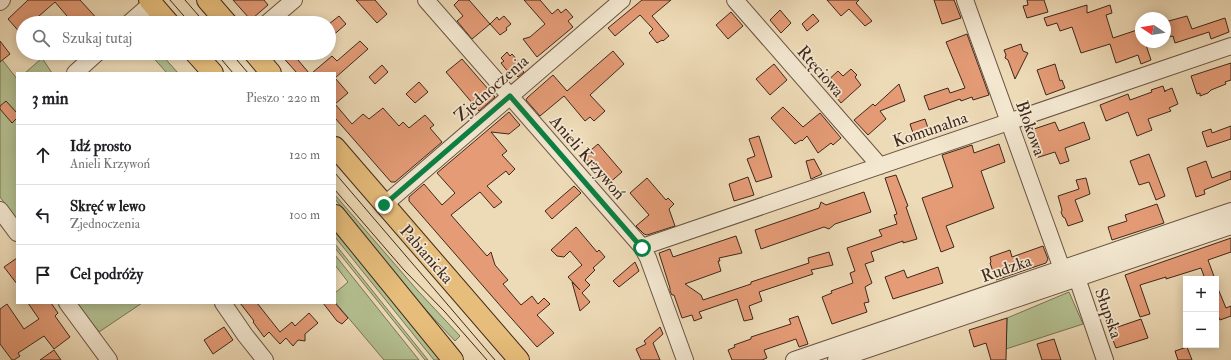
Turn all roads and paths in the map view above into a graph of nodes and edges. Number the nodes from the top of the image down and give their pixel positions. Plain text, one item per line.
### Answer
1 (2, 0) edge
2 (207, 0) edge
3 (294, 0) edge
4 (426, 0) edge
5 (622, 0) edge
6 (735, 0) edge
7 (964, 0) edge
8 (150, 1) edge
9 (0, 2) edge
10 (136, 16) edge
11 (163, 16) edge
12 (222, 16) edge
13 (275, 16) edge
14 (1231, 46) edge
15 (89, 60) edge
16 (201, 60) edge
17 (260, 60) edge
18 (76, 72) edge
19 (212, 72) edge
20 (270, 72) edge
21 (510, 96) junction
22 (1009, 122) junction
23 (336, 148) edge
24 (880, 166) junction
25 (384, 205) junction
26 (0, 210) edge
27 (1231, 211) edge
28 (336, 216) edge
29 (1231, 226) edge
30 (16, 232) edge
31 (642, 248) junction
32 (1062, 269) junction
33 (1077, 278) junction
34 (68, 304) edge
35 (224, 304) edge
36 (109, 360) edge
37 (265, 360) edge
38 (453, 360) edge
39 (519, 360) edge
40 (685, 360) edge
41 (794, 360) edge
42 (836, 360) edge
43 (1105, 360) edge

1 - 9 street
2 - 12 main road
3 - 13 street
4 - 21 street, Anieli Krzywoń
5 - 21 street, Zjednoczenia
6 - 24 street, Rtęciowa
7 - 22 street, Blokowa
8 - 10 street
8 - 11 main road
14 - 22 street, Komunalna
15 - 18 street
16 - 19 main road
17 - 20 main road
21 - 25 street, Zjednoczenia
21 - 31 street, Anieli Krzywoń
22 - 24 street, Komunalna
22 - 32 street, Blokowa
23 - 25 main road, Pabianicka
24 - 31 street, Komunalna
25 - 39 main road, Pabianicka
26 - 30 street
27 - 32 street, Rudzka
28 - 38 main road
29 - 33 street, Rudzka
31 - 40 street, Anieli Krzywoń
32 - 33 street
32 - 41 street, Rudzka
33 - 42 street, Rudzka
33 - 43 street, Słupska
34 - 36 street
35 - 37 street

